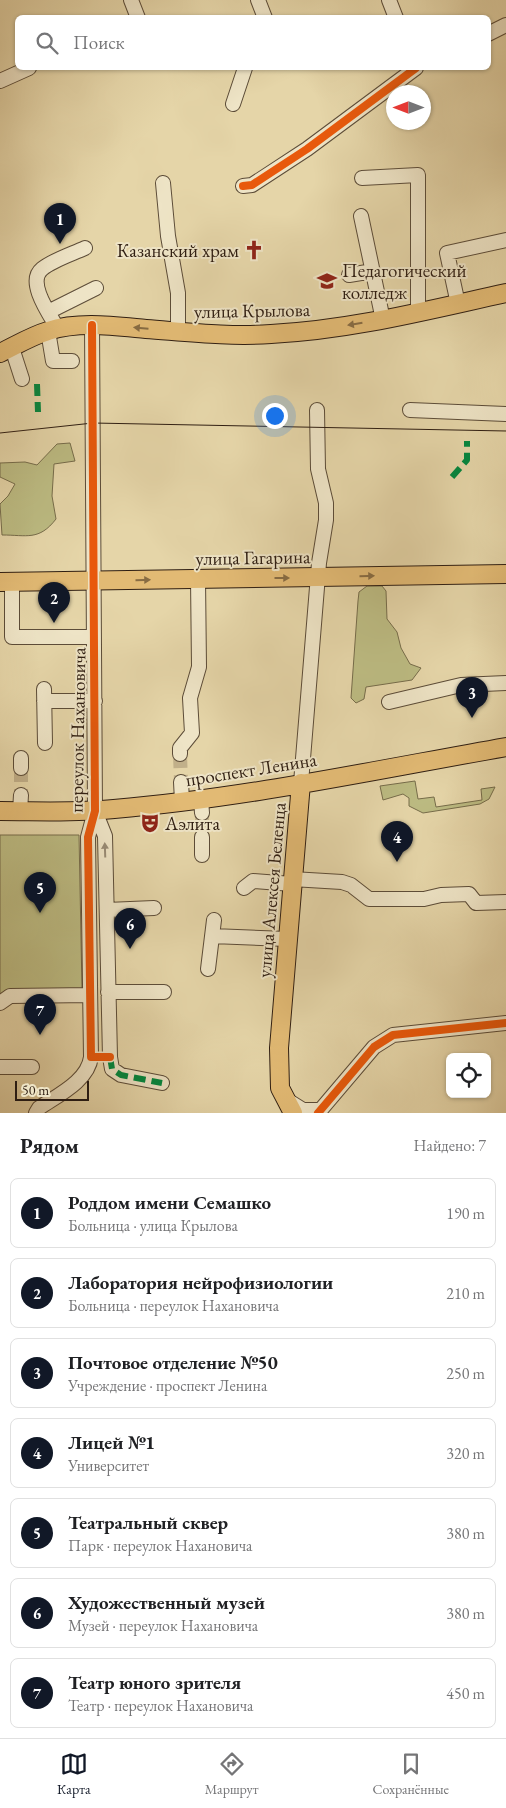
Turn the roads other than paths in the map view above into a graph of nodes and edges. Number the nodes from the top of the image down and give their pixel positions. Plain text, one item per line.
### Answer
1 (131, 0) edge
2 (258, 0) edge
3 (389, 0) edge
4 (137, 15) edge
5 (264, 15) edge
6 (395, 15) edge
7 (506, 26) edge
8 (491, 33) edge
9 (25, 70) edge
10 (243, 70) edge
11 (413, 70) edge
12 (0, 81) edge
13 (232, 104) dead end
14 (362, 178) dead end
15 (163, 183) dead end
16 (243, 186) dead end
17 (361, 216) dead end
18 (506, 240) edge
19 (85, 248) dead end
20 (373, 271) junction
21 (349, 276) dead end
22 (96, 288) dead end
23 (506, 293) edge
24 (458, 304) junction
25 (48, 312) junction
26 (418, 312) junction
27 (383, 320) junction
28 (92, 325) junction
29 (53, 330) junction
30 (178, 332) junction
31 (6, 350) edge
32 (72, 361) dead end
33 (22, 379) dead end
34 (317, 410) dead end
35 (410, 410) dead end
36 (506, 414) edge
37 (506, 574) edge
38 (318, 578) junction
39 (198, 579) junction
40 (94, 581) junction
41 (6, 582) edge
42 (94, 637) junction
43 (506, 683) edge
44 (95, 701) junction
45 (390, 702) dead end
46 (45, 743) dead end
47 (506, 747) edge
48 (180, 754) tunnel mouth
49 (182, 782) tunnel mouth
50 (301, 783) junction
51 (182, 801) junction
52 (0, 811) edge
53 (95, 811) junction
54 (202, 837) tunnel mouth
55 (202, 855) dead end
56 (88, 880) junction
57 (106, 880) junction
58 (292, 882) junction
59 (244, 888) dead end
60 (506, 902) edge
61 (154, 908) dead end
62 (107, 910) junction
63 (214, 920) dead end
64 (212, 936) junction
65 (288, 939) junction
66 (90, 950) junction
67 (108, 950) junction
68 (208, 969) dead end
69 (108, 992) junction
70 (164, 992) dead end
71 (90, 995) junction
72 (0, 1003) edge
73 (506, 1024) edge
74 (91, 1057) junction
75 (110, 1057) junction
76 (0, 1067) edge
77 (32, 1067) dead end
78 (162, 1083) dead end
79 (289, 1106) edge
80 (47, 1108) edge
81 (319, 1111) edge
82 (36, 1113) edge

1 - 4 street
2 - 5 street
3 - 6 street
7 - 8 street
9 - 12 street
10 - 13 street
11 - 16 street
14 - 26 street
15 - 30 street
17 - 20 street
18 - 24 street
19 - 25 street
20 - 21 street
20 - 27 street
22 - 25 street
23 - 24 main road, улица Крылова
24 - 26 main road, улица Крылова
25 - 29 street
26 - 27 main road, улица Крылова
27 -> 30 main road, улица Крылова
28 - 29 main road, улица Крылова
30 -> 28 main road, улица Крылова
28 - 40 street, переулок Нахановича
29 - 31 main road, улица Крылова
29 - 32 street
31 - 33 street
34 - 38 street, улица Алексея Беленца
35 - 36 street
38 -> 37 main road, улица Гагарина
39 -> 38 main road, улица Гагарина
38 - 50 street, улица Алексея Беленца
40 -> 39 main road, улица Гагарина
39 - 48 street
40 - 41 main road, улица Гагарина
40 - 42 street, переулок Нахановича
41 - 42 street
42 - 44 street, переулок Нахановича
43 - 45 street
44 - 46 street
44 - 53 street, переулок Нахановича
47 - 50 main road, проспект Ленина
49 - 51 street
50 - 51 main road, проспект Ленина
50 - 58 main road, улица Алексея Беленца
51 - 53 main road, проспект Ленина
52 - 53 main road, проспект Ленина
53 - 56 street, переулок Нахановича
57 -> 53 street, переулок Нахановича
54 - 55 street
56 - 57 street
56 - 66 street, переулок Нахановича
57 - 62 street, переулок Нахановича
58 - 59 street
58 - 60 street
58 - 65 main road, улица Алексея Беленца
61 - 62 street
62 - 67 street, переулок Нахановича
63 - 64 street
64 - 65 street
64 - 68 street
65 - 79 main road, улица Алексея Беленца
66 - 67 street
66 - 71 street, переулок Нахановича
67 - 69 street, переулок Нахановича
69 - 70 street
69 - 75 street, переулок Нахановича
71 - 72 street
71 - 74 street, переулок Нахановича
73 - 81 street
74 - 75 street
74 - 80 street
75 - 78 street
76 - 77 street
79 - 81 street
80 - 82 street

